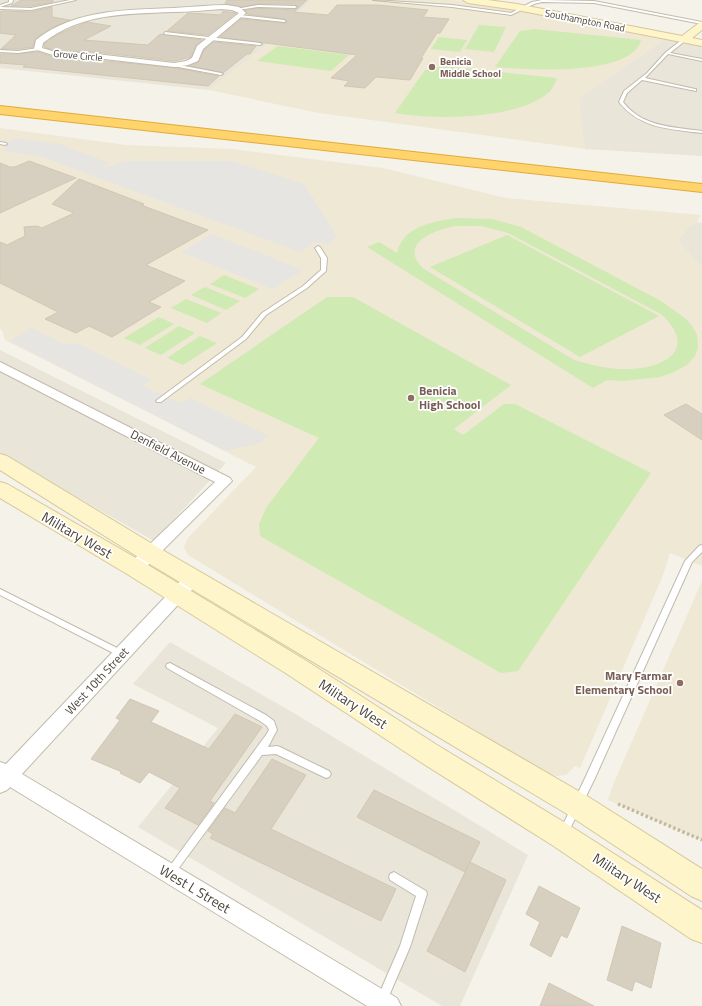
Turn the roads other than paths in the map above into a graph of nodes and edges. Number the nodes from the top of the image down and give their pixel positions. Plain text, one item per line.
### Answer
1 (56, 0) edge
2 (74, 0) edge
3 (211, 0) edge
4 (375, 0) edge
5 (468, 0) edge
6 (486, 0) edge
7 (10, 2) edge
8 (295, 6) dead end
9 (0, 7) edge
10 (524, 7) junction
11 (208, 8) junction
12 (239, 13) junction
13 (284, 21) dead end
14 (702, 24) edge
15 (165, 33) dead end
16 (210, 38) junction
17 (686, 38) junction
18 (702, 39) edge
19 (702, 43) edge
20 (260, 44) dead end
21 (38, 49) junction
22 (0, 51) edge
23 (667, 53) junction
24 (702, 60) edge
25 (174, 65) junction
26 (221, 74) dead end
27 (642, 79) junction
28 (695, 90) dead end
29 (0, 98) edge
30 (71, 105) dead end
31 (0, 111) edge
32 (702, 132) edge
33 (702, 188) edge
34 (318, 248) dead end
35 (0, 366) edge
36 (159, 400) dead end
37 (0, 461) edge
38 (0, 488) edge
39 (702, 548) edge
40 (143, 561) junction
41 (185, 586) junction
42 (0, 592) edge
43 (122, 654) junction
44 (170, 666) dead end
45 (260, 751) junction
46 (326, 774) dead end
47 (3, 777) edge
48 (578, 805) junction
49 (562, 836) junction
50 (170, 874) junction
51 (394, 877) dead end
52 (702, 886) edge
53 (702, 928) edge
54 (385, 1004) edge

1 - 7 lane
2 - 9 lane
3 - 11 street
4 - 10 lane
5 - 10 main road, Southampton Road
6 - 10 main road, Southampton Road
7 - 9 lane
8 - 12 lane
10 - 14 lane
10 - 17 main road, Southampton Road
11 - 12 street, Grove Circle
11 - 21 street, Grove Circle
12 - 13 lane
12 - 16 street, Grove Circle
14 - 17 main road
15 - 16 lane
16 - 20 lane
16 - 25 street, Grove Circle
17 - 18 main road, Southampton Road
17 - 19 main road, Southampton Road
17 - 23 lane
21 - 22 lane
21 - 25 street, Grove Circle
23 - 24 lane
23 - 27 lane
25 - 26 lane
27 - 28 lane
27 - 32 lane
29 - 30 highway
31 - 33 highway
34 - 36 lane
35 - 40 street, Denfield Avenue
37 - 40 main road, Military West
38 - 40 main road, Military West
39 - 48 lane
40 - 41 main road, Military West
41 - 43 street, West 10th Street
41 - 48 main road, Military West
41 - 49 main road, Military West
42 - 43 lane
43 - 47 street, West 10th Street
44 - 45 lane
45 - 46 lane
45 - 50 lane
47 - 50 street, West L Street
48 - 49 lane
48 - 52 main road, Military West
49 - 53 main road, Military West
50 - 54 street, West L Street
51 - 54 lane

